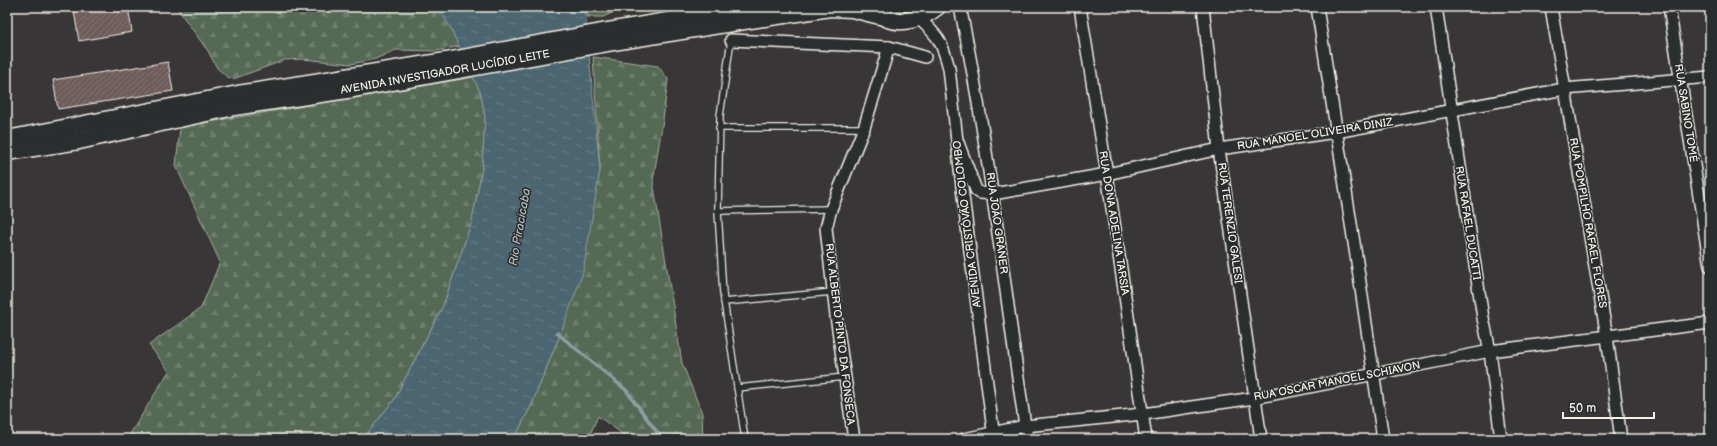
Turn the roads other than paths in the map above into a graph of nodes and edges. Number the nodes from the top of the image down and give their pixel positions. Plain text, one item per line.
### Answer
1 (750, 7) edge
2 (937, 7) edge
3 (960, 7) edge
4 (1080, 7) edge
5 (1203, 7) edge
6 (1317, 7) edge
7 (1436, 7) edge
8 (1551, 7) edge
9 (1669, 7) edge
10 (711, 10) edge
11 (878, 12) edge
12 (918, 18) junction
13 (607, 37) junction
14 (732, 40) joint
15 (890, 47) junction
16 (925, 57) dead end
17 (449, 66) junction
18 (1710, 77) edge
19 (1682, 80) junction
20 (1564, 89) junction
21 (1451, 110) junction
22 (719, 128) junction
23 (864, 128) junction
24 (1336, 132) junction
25 (7, 139) edge
26 (957, 140) junction
27 (1219, 149) junction
28 (7, 152) edge
29 (1107, 174) junction
30 (993, 194) junction
31 (831, 209) junction
32 (718, 211) junction
33 (1710, 266) edge
34 (833, 292) junction
35 (724, 302) junction
36 (1710, 323) edge
37 (1607, 337) junction
38 (1490, 351) junction
39 (1374, 374) junction
40 (845, 377) junction
41 (737, 388) junction
42 (1254, 398) junction
43 (1143, 414) junction
44 (1025, 426) junction
45 (994, 436) edge
46 (745, 439) edge
47 (854, 439) edge
48 (966, 439) edge
49 (1027, 439) edge
50 (1146, 439) edge
51 (1261, 439) edge
52 (1383, 439) edge
53 (1502, 439) edge
54 (1621, 439) edge

1 - 10 main road, AVENIDA INVESTIGADOR LUCÍDIO LEITE
2 - 12 main road
3 - 30 street, RUA JOÃO GRANER
4 - 29 street, RUA DONA ADELINA TARSIA
5 - 27 street, RUA TERENZIO GALESI
6 - 24 street
7 - 21 street, RUA RAFAEL DUCATTI
8 - 20 street, RUA POMPILHO RAFAEL FLORES
9 - 19 street, RUA SABINO TOMÉ
10 - 13 main road, AVENIDA INVESTIGADOR LUCÍDIO LEITE
11 - 12 main road, AVENIDA INVESTIGADOR LUCÍDIO LEITE
11 - 13 main road, AVENIDA INVESTIGADOR LUCÍDIO LEITE
12 - 26 street, AVENIDA CRISTÓVÃO COLOMBO
13 - 17 main road, AVENIDA INVESTIGADOR LUCÍDIO LEITE
14 - 15 street
14 - 22 lane
15 - 16 street
15 - 23 street, RUA ALBERTO PINTO DA FONSECA
17 - 25 main road, AVENIDA INVESTIGADOR LUCÍDIO LEITE
17 - 28 main road, AVENIDA INVESTIGADOR LUCÍDIO LEITE
18 - 19 street, RUA MANOEL OLIVEIRA DINIZ
19 - 20 street, RUA MANOEL OLIVEIRA DINIZ
19 - 33 street, RUA SABINO TOMÉ
20 - 21 street, RUA MANOEL OLIVEIRA DINIZ
20 - 37 street, RUA POMPILHO RAFAEL FLORES
21 - 24 street, RUA MANOEL OLIVEIRA DINIZ
21 - 38 street, RUA RAFAEL DUCATTI
22 - 23 lane
22 - 32 lane
23 - 31 street, RUA ALBERTO PINTO DA FONSECA
24 - 27 street, RUA MANOEL OLIVEIRA DINIZ
24 - 39 street
26 - 30 street, RUA MANOEL OLIVEIRA DINIZ
26 - 45 street, AVENIDA CRISTÓVÃO COLOMBO
27 - 29 street, RUA MANOEL OLIVEIRA DINIZ
27 - 42 street, RUA TERENZIO GALESI
29 - 30 street, RUA MANOEL OLIVEIRA DINIZ
29 - 43 street, RUA DONA ADELINA TARSIA
30 - 44 street, RUA JOÃO GRANER
31 - 32 lane
31 - 34 street, RUA ALBERTO PINTO DA FONSECA
32 - 35 lane
34 - 35 lane
34 - 40 street, RUA ALBERTO PINTO DA FONSECA
35 - 41 lane
36 - 37 street, RUA OSCAR MANOEL SCHIAVON
37 - 38 street, RUA OSCAR MANOEL SCHIAVON
37 - 54 street, RUA POMPILHO RAFAEL FLORES
38 - 39 street, RUA OSCAR MANOEL SCHIAVON
38 - 53 street, RUA RAFAEL DUCATTI
39 - 42 street, RUA OSCAR MANOEL SCHIAVON
39 - 52 street
40 - 41 lane
40 - 47 street, RUA ALBERTO PINTO DA FONSECA
41 - 46 lane
42 - 43 street, RUA OSCAR MANOEL SCHIAVON
42 - 51 street, RUA TERENZIO GALESI
43 - 44 street, RUA OSCAR MANOEL SCHIAVON
43 - 50 street, RUA DONA ADELINA TARSIA
44 - 45 street, RUA OSCAR MANOEL SCHIAVON
44 - 49 street, RUA JOÃO GRANER
45 - 48 street, RUA OSCAR MANOEL SCHIAVON

